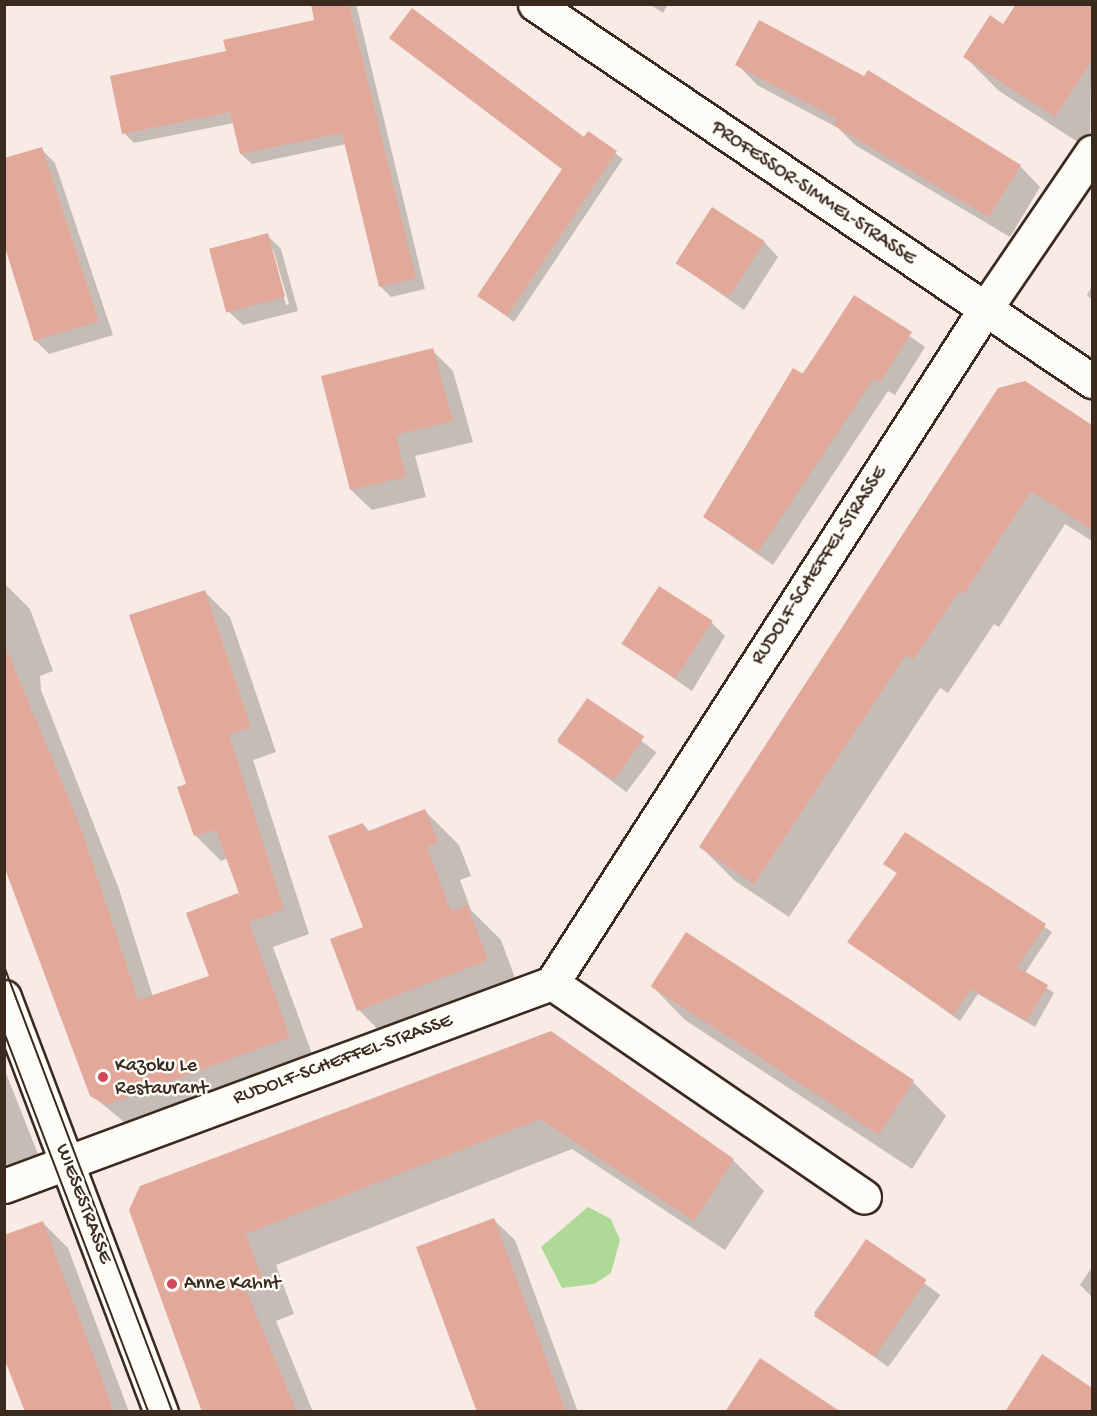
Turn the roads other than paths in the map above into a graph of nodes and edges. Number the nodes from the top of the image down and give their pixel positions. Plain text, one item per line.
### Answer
1 (535, 4) edge
2 (1092, 152) edge
3 (985, 309) junction
4 (1092, 381) edge
5 (552, 983) junction
6 (4, 998) edge
7 (67, 1162) junction
8 (4, 1186) edge
9 (864, 1197) dead end
10 (161, 1412) edge

1 - 3 street, PROFESSOR-SIMMEL-STRASSE
2 - 3 street, RUDOLF-SCHEFFEL-STRASSE
3 - 4 street, PROFESSOR-SIMMEL-STRASSE
3 - 5 street, RUDOLF-SCHEFFEL-STRASSE
5 - 7 street, RUDOLF-SCHEFFEL-STRASSE
5 - 9 street
6 - 7 street, WIESESTRASSE
7 - 8 street, RUDOLF-SCHEFFEL-STRASSE
7 - 10 street, WIESESTRASSE

